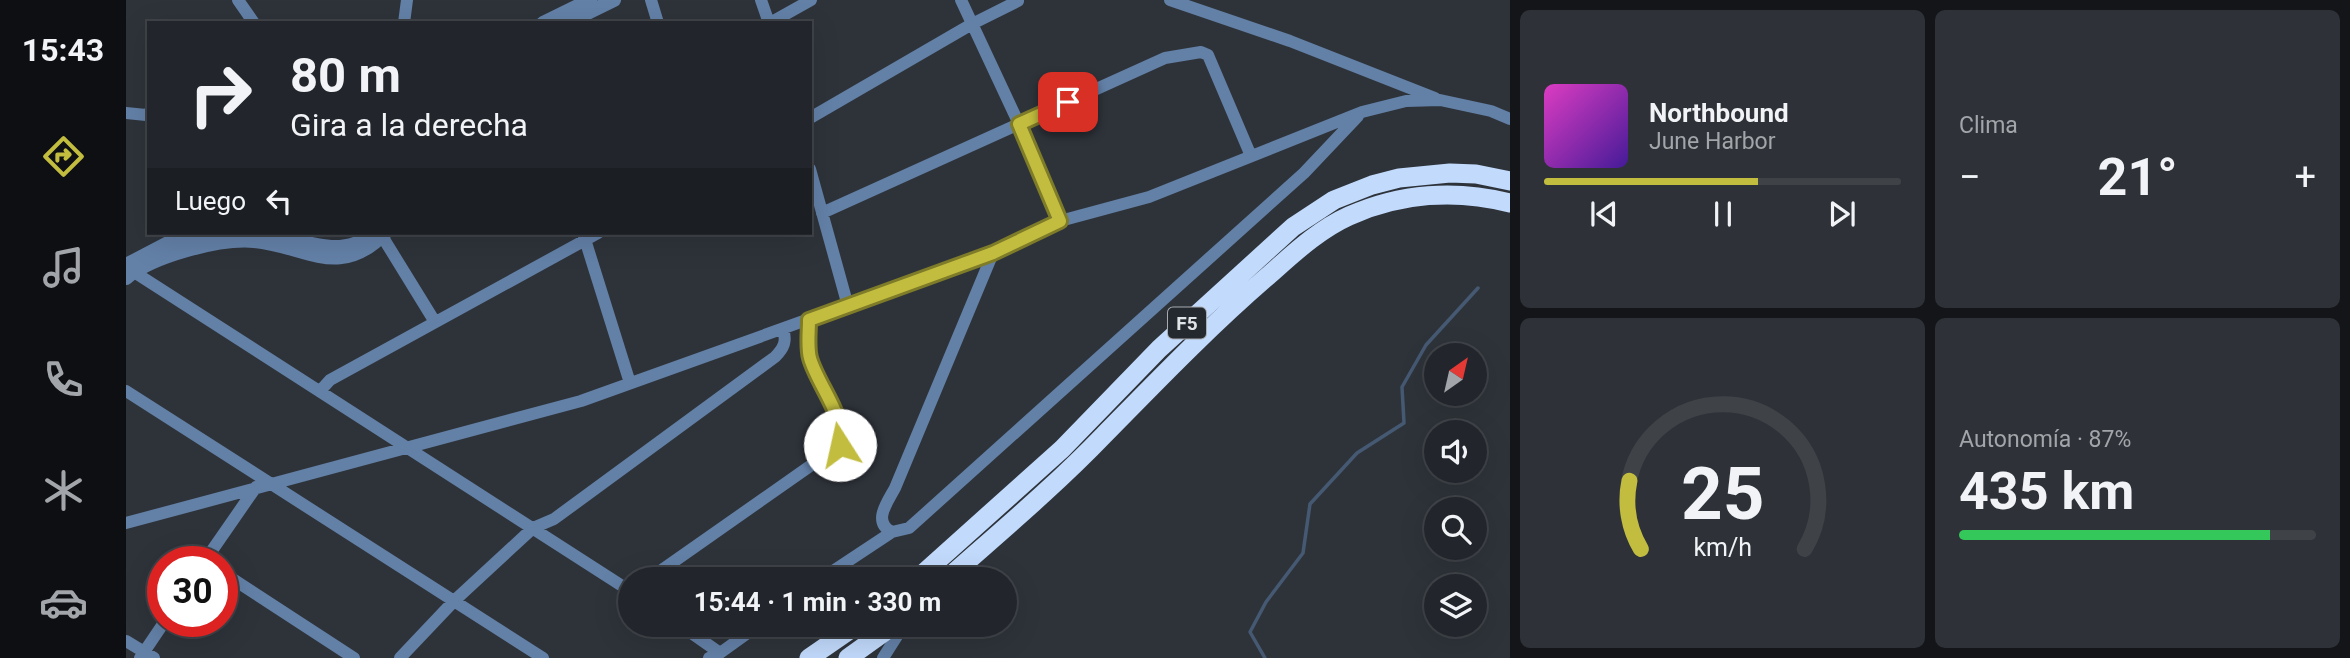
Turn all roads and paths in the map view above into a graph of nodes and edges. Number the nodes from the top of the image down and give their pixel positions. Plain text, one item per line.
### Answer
1 (238, 0) edge
2 (407, 0) edge
3 (590, 0) edge
4 (614, 0) edge
5 (651, 0) edge
6 (761, 0) edge
7 (811, 0) edge
8 (961, 0) edge
9 (1170, 0) edge
10 (1018, 2) edge
11 (253, 21) edge
12 (404, 21) edge
13 (547, 21) edge
14 (571, 21) edge
15 (657, 21) edge
16 (769, 21) edge
17 (774, 21) edge
18 (972, 24) junction
19 (1440, 100) junction
20 (1362, 112) junction
21 (126, 113) edge
22 (812, 117) edge
23 (147, 119) edge
24 (1510, 120) edge
25 (1019, 124) junction
26 (1251, 156) junction
27 (812, 176) edge
28 (1510, 181) edge
29 (1510, 204) edge
30 (822, 213) junction
31 (1060, 221) junction
32 (214, 235) edge
33 (279, 235) edge
34 (373, 235) edge
35 (374, 235) edge
36 (376, 235) edge
37 (584, 236) edge
38 (175, 242) edge
39 (993, 253) junction
40 (128, 270) edge
41 (1230, 296) junction
42 (848, 306) junction
43 (809, 320) junction
44 (435, 322) junction
45 (783, 329) junction
46 (630, 383) junction
47 (126, 391) edge
48 (320, 391) junction
49 (406, 446) junction
50 (261, 485) junction
51 (126, 523) edge
52 (533, 528) junction
53 (892, 532) junction
54 (216, 546) edge
55 (666, 567) edge
56 (839, 567) edge
57 (931, 567) edge
58 (960, 567) edge
59 (238, 582) edge
60 (618, 583) edge
61 (454, 601) junction
62 (156, 637) edge
63 (694, 637) edge
64 (741, 637) edge
65 (840, 637) edge
66 (876, 637) edge
67 (896, 637) edge
68 (126, 641) edge
69 (715, 655) edge
70 (146, 656) edge
71 (354, 658) edge
72 (400, 658) edge
73 (543, 658) edge
74 (809, 658) edge
75 (848, 658) edge
76 (883, 658) edge

1 - 11 street
2 - 12 street
3 - 13 street
4 - 14 street
5 - 15 street
6 - 16 street
7 - 17 street
8 - 18 street
9 - 19 street
10 - 18 street
18 - 22 street
18 - 25 street
19 - 20 street
19 - 24 street
20 - 26 street
20 - 53 street
21 - 23 street
25 - 26 street
25 - 30 street
25 - 31 street
26 - 31 street
27 - 30 street
28 - 41 highway, F5
29 - 41 highway, F5
30 - 42 street
31 - 39 street
32 - 38 street
33 - 34 street
35 - 38 street
36 - 44 street
37 - 44 street
37 - 46 street
38 - 40 street
39 - 42 street
39 - 53 street
40 - 48 street
41 - 57 highway, F5
41 - 58 highway, F5
42 - 43 street
43 - 45 street
43 - 55 street
44 - 48 street
45 - 46 street
45 - 52 street
46 - 49 street
47 - 50 street
48 - 49 street
49 - 50 street
49 - 52 street
50 - 51 street
50 - 54 street
50 - 61 street
52 - 60 street
52 - 61 street
53 - 56 street
59 - 71 street
61 - 72 street
61 - 73 street
62 - 70 street
63 - 69 street
64 - 69 street
65 - 74 highway
66 - 75 highway
67 - 76 street
68 - 70 street

